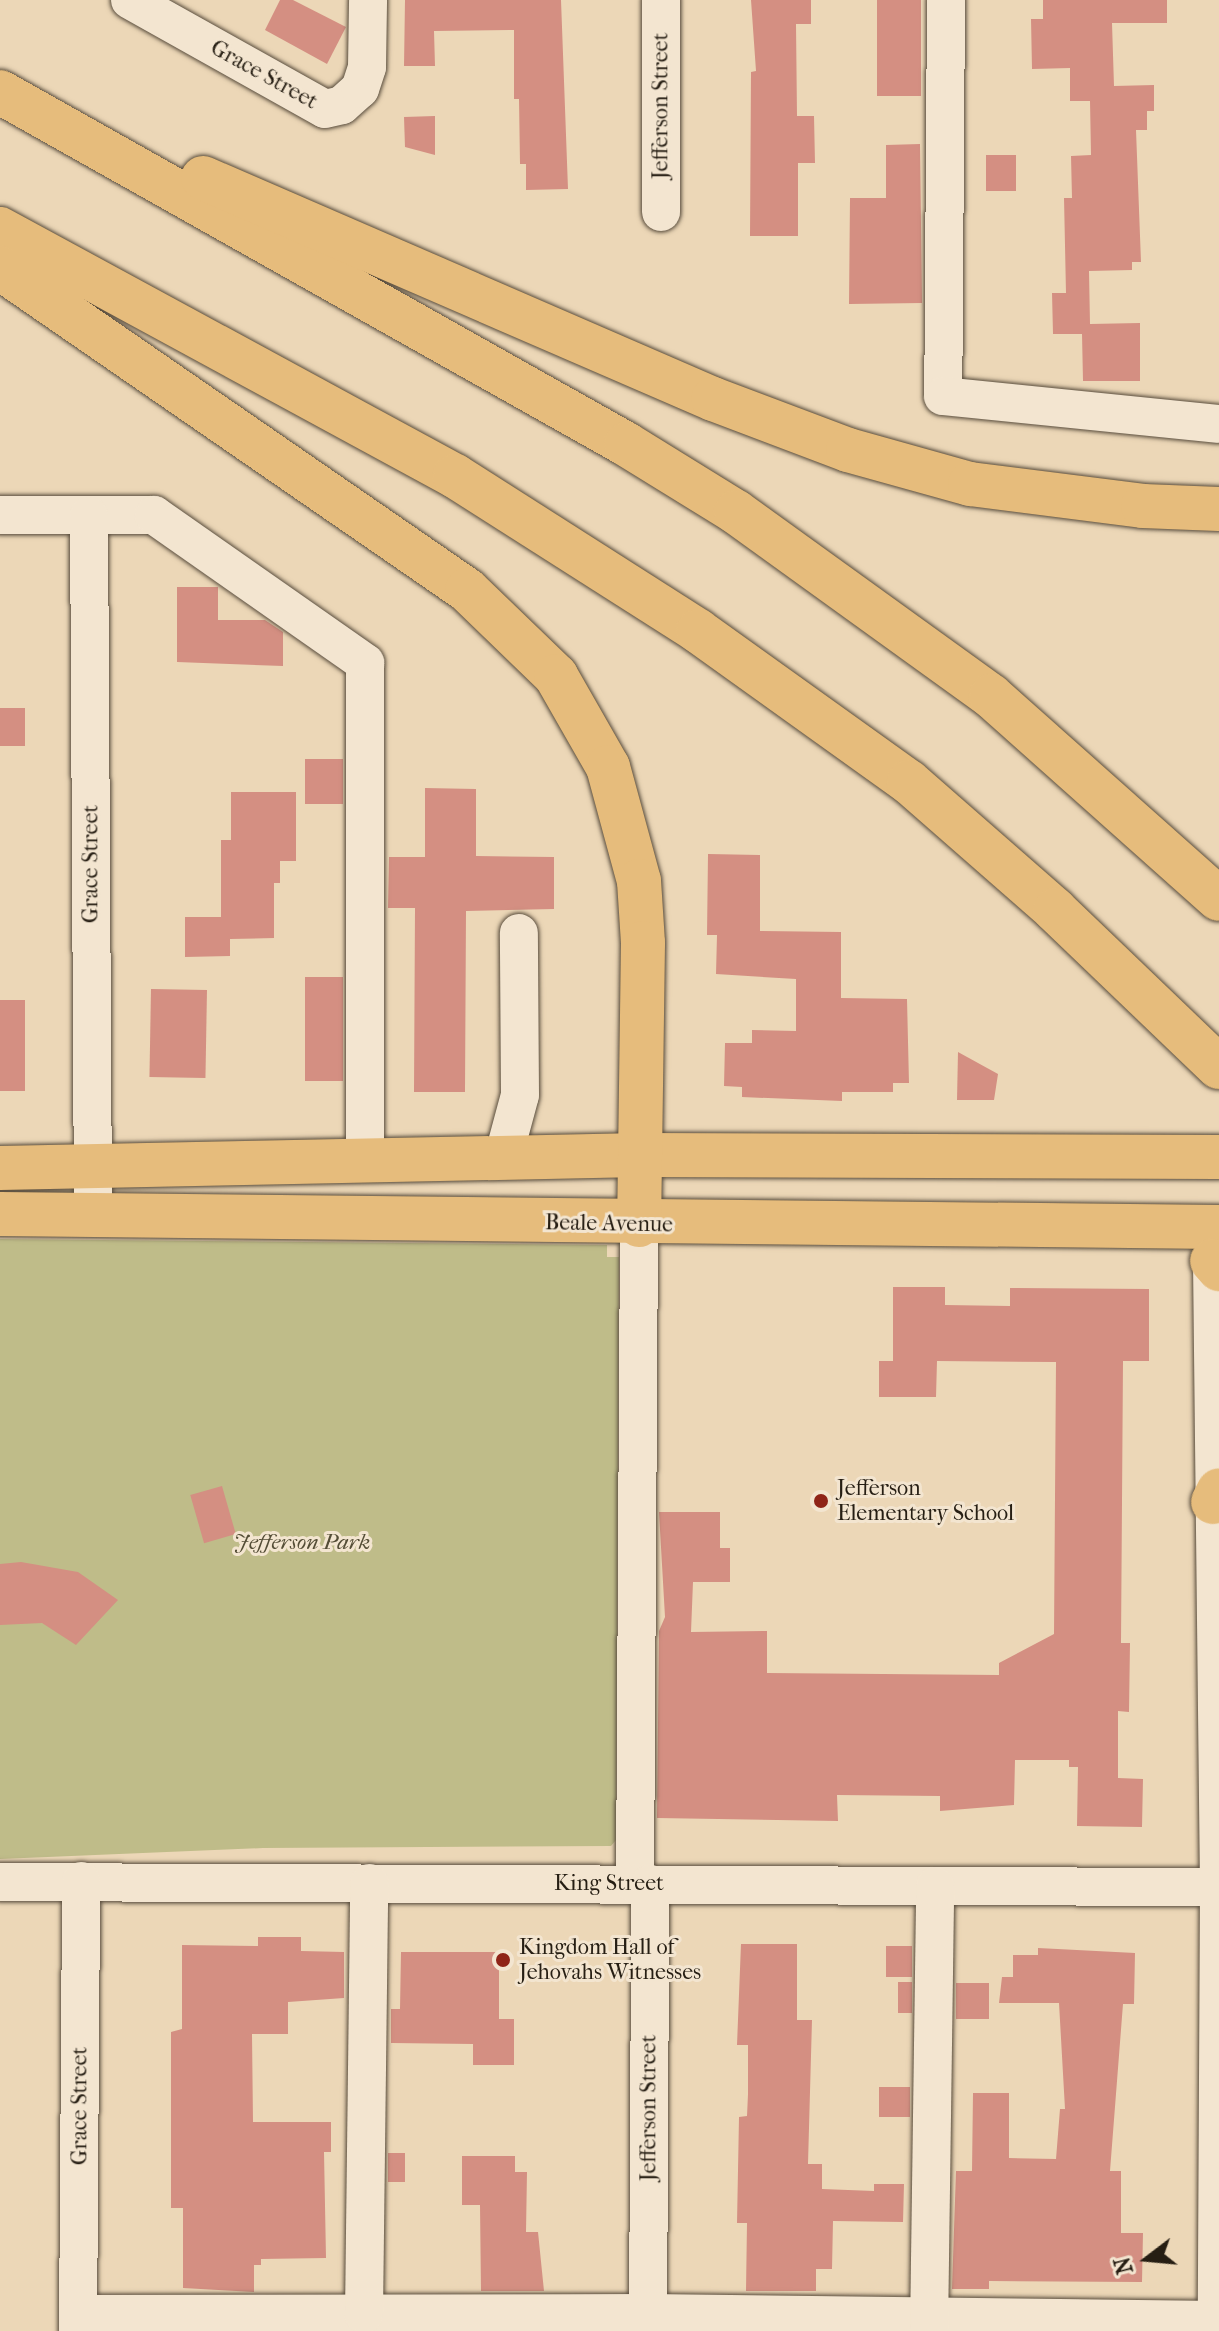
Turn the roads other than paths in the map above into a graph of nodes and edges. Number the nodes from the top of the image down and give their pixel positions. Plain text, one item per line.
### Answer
1 (130, 0) edge
2 (368, 0) edge
3 (661, 0) edge
4 (946, 0) edge
5 (0, 91) edge
6 (661, 212) dead end
7 (0, 229) edge
8 (0, 268) edge
9 (1219, 424) edge
10 (1219, 509) edge
11 (0, 515) edge
12 (89, 516) junction
13 (1219, 899) edge
14 (519, 933) dead end
15 (1219, 1067) edge
16 (641, 1155) junction
17 (503, 1158) junction
18 (1212, 1158) edge
19 (365, 1161) junction
20 (93, 1167) junction
21 (0, 1168) edge
22 (93, 1213) junction
23 (0, 1214) edge
24 (639, 1225) junction
25 (1214, 1246) edge
26 (1216, 1496) edge
27 (1217, 1609) edge
28 (81, 1881) junction
29 (0, 1882) edge
30 (369, 1883) junction
31 (642, 1884) junction
32 (935, 1886) junction
33 (1219, 1887) edge
34 (364, 2314) junction
35 (648, 2322) edge
36 (78, 2323) edge
37 (929, 2324) edge
38 (1217, 2324) edge

1 - 2 street, Grace Street
3 - 6 street, Jefferson Street
4 - 9 street
5 - 10 main road
5 - 13 main road
7 - 15 main road
8 - 16 main road
11 - 12 street
12 - 19 street
12 - 20 street, Grace Street
14 - 17 street
16 - 17 main road
16 - 18 main road
16 - 24 main road
17 - 19 main road
18 - 25 main road
19 - 20 main road
20 - 21 main road
20 - 22 street, Grace Street
22 - 23 main road, Beale Avenue
22 - 24 main road, Beale Avenue
24 - 25 main road, Beale Avenue
24 - 31 street, Jefferson Street
25 - 26 street
26 - 27 street
27 - 33 street
28 - 29 street, King Street
28 - 30 street, King Street
28 - 36 street, Grace Street
30 - 31 street, King Street
30 - 34 street
31 - 32 street, King Street
31 - 35 street, Jefferson Street
32 - 33 street, King Street
32 - 37 street
33 - 38 street
34 - 35 street
34 - 36 street
35 - 37 street
37 - 38 street

